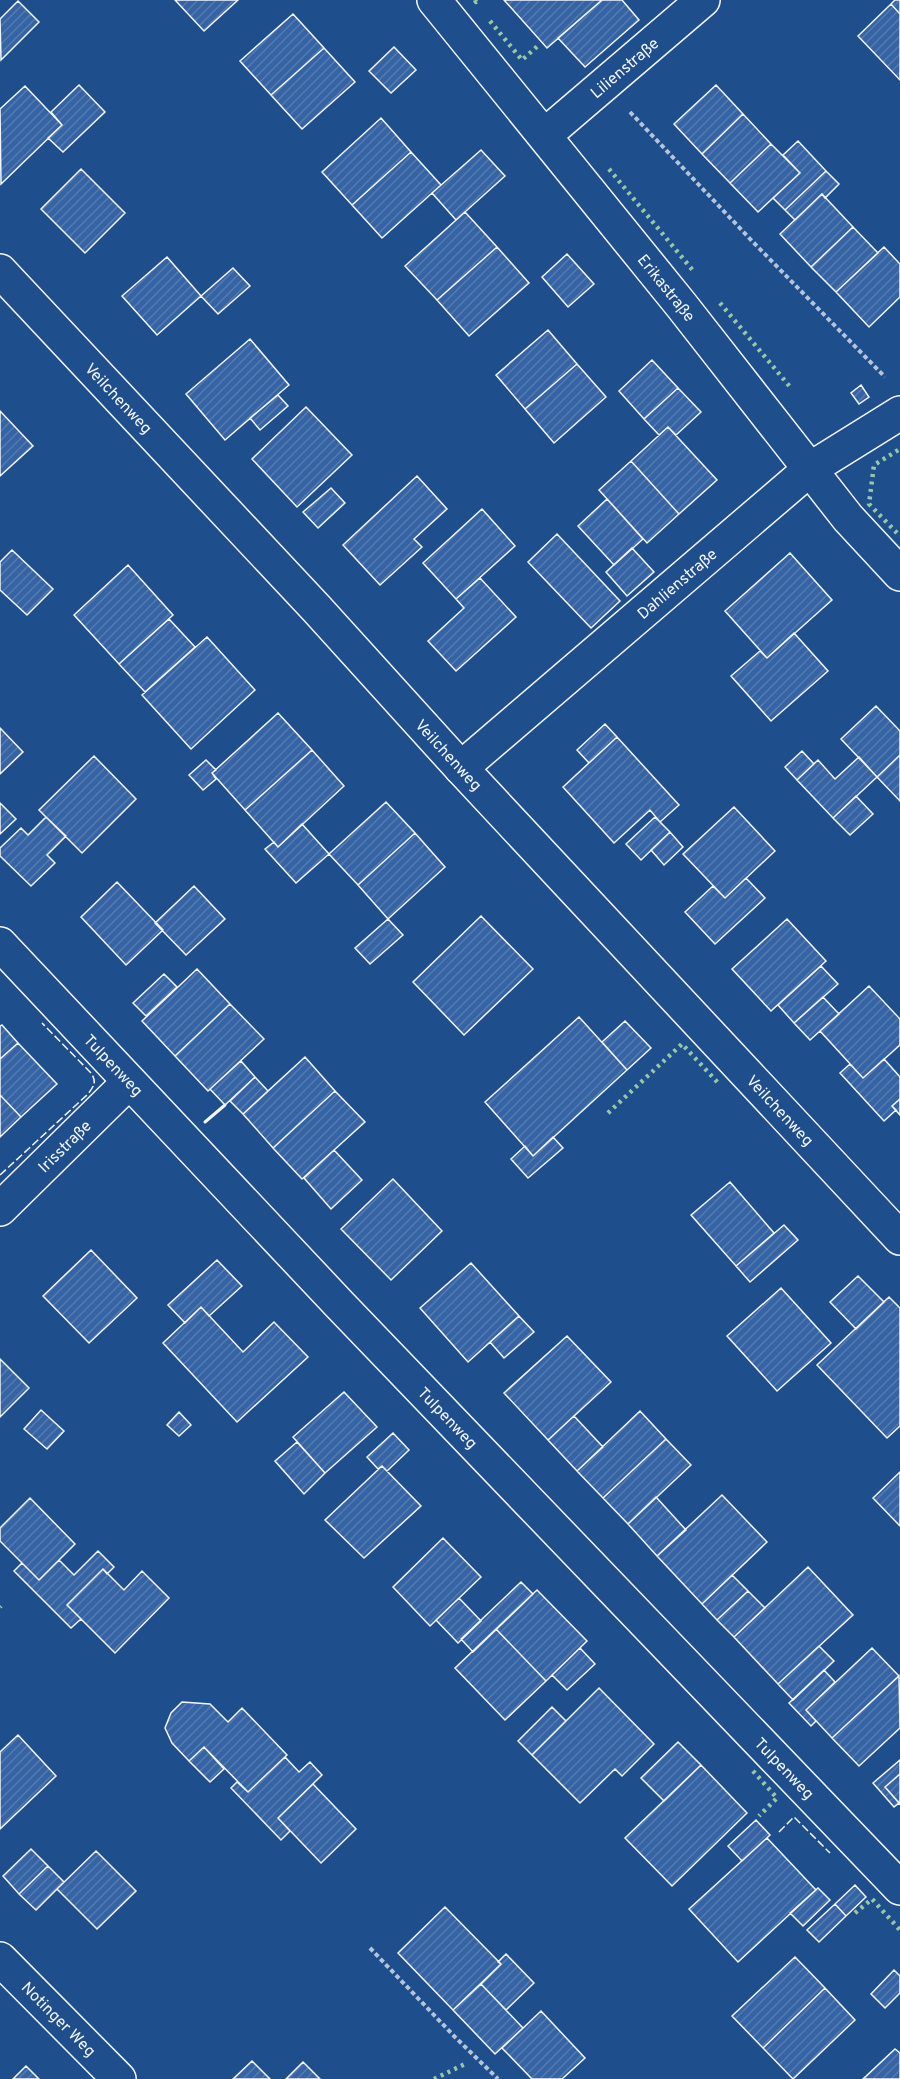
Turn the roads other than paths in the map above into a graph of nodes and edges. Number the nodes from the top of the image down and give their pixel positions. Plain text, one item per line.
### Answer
1 (434, 0) edge
2 (703, 0) edge
3 (545, 135) junction
4 (0, 271) edge
5 (896, 399) edge
6 (810, 470) junction
7 (900, 574) edge
8 (462, 768) junction
9 (0, 944) edge
10 (129, 1082) junction
11 (0, 1209) edge
12 (900, 1238) edge
13 (900, 1888) edge
14 (0, 1959) edge
15 (119, 2079) edge

1 - 3 street, Erikastraße
2 - 3 street, Lilienstraße
3 - 6 street, Erikastraße
4 - 8 street, Veilchenweg
5 - 6 street, Dahlienstraße
6 - 7 street, Erikastraße
6 - 8 street, Dahlienstraße
8 - 12 street, Veilchenweg
9 - 10 street, Tulpenweg
10 - 11 street, Irisstraße
10 - 13 street, Tulpenweg
14 - 15 street, Notinger Weg

